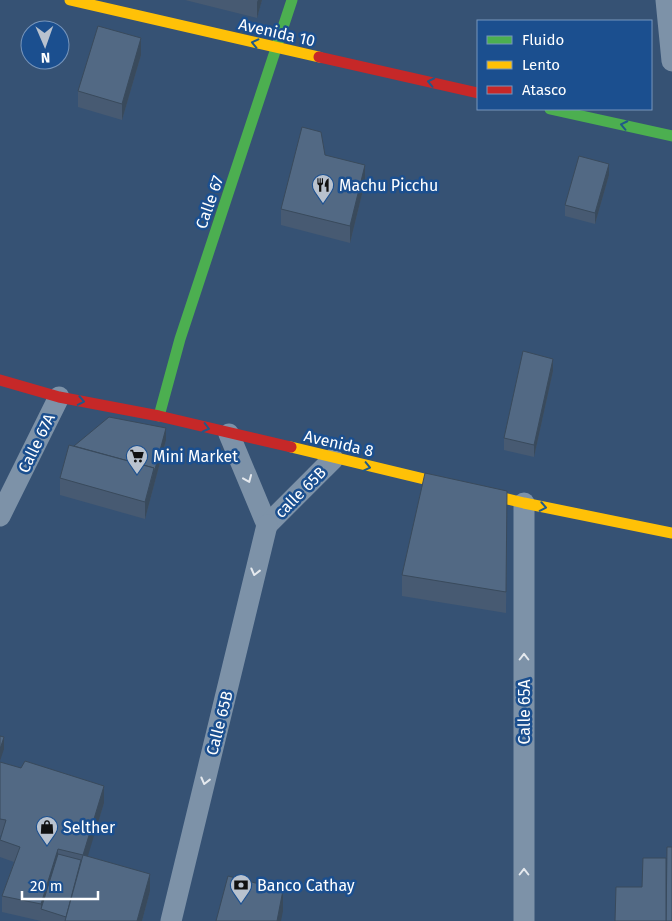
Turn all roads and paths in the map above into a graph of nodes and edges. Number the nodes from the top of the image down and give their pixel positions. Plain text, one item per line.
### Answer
1 (70, 0) edge
2 (292, 0) edge
3 (666, 0) edge
4 (278, 49) junction
5 (672, 61) edge
6 (477, 93) edge
7 (555, 110) edge
8 (672, 136) edge
9 (0, 380) edge
10 (59, 397) junction
11 (159, 416) junction
12 (229, 434) junction
13 (333, 459) junction
14 (524, 503) junction
15 (0, 516) edge
16 (267, 525) junction
17 (672, 533) edge
18 (171, 921) edge
19 (524, 921) edge

4 -> 1 street, Avenida 10
2 - 4 street, Calle 67
3 - 5 street
6 -> 4 street, Avenida 10
4 - 11 street, Calle 67
8 -> 7 street
9 - 10 street, Avenida 8
10 -> 11 street, Avenida 8
10 - 15 street, Calle 67A
11 -> 12 street, Avenida 8
12 - 13 street, Avenida 8
12 -> 16 street
13 -> 14 street, Avenida 8
13 - 16 street, calle 65B
14 -> 17 street, Avenida 8
19 -> 14 street, Calle 65A
16 -> 18 street, Calle 65B

